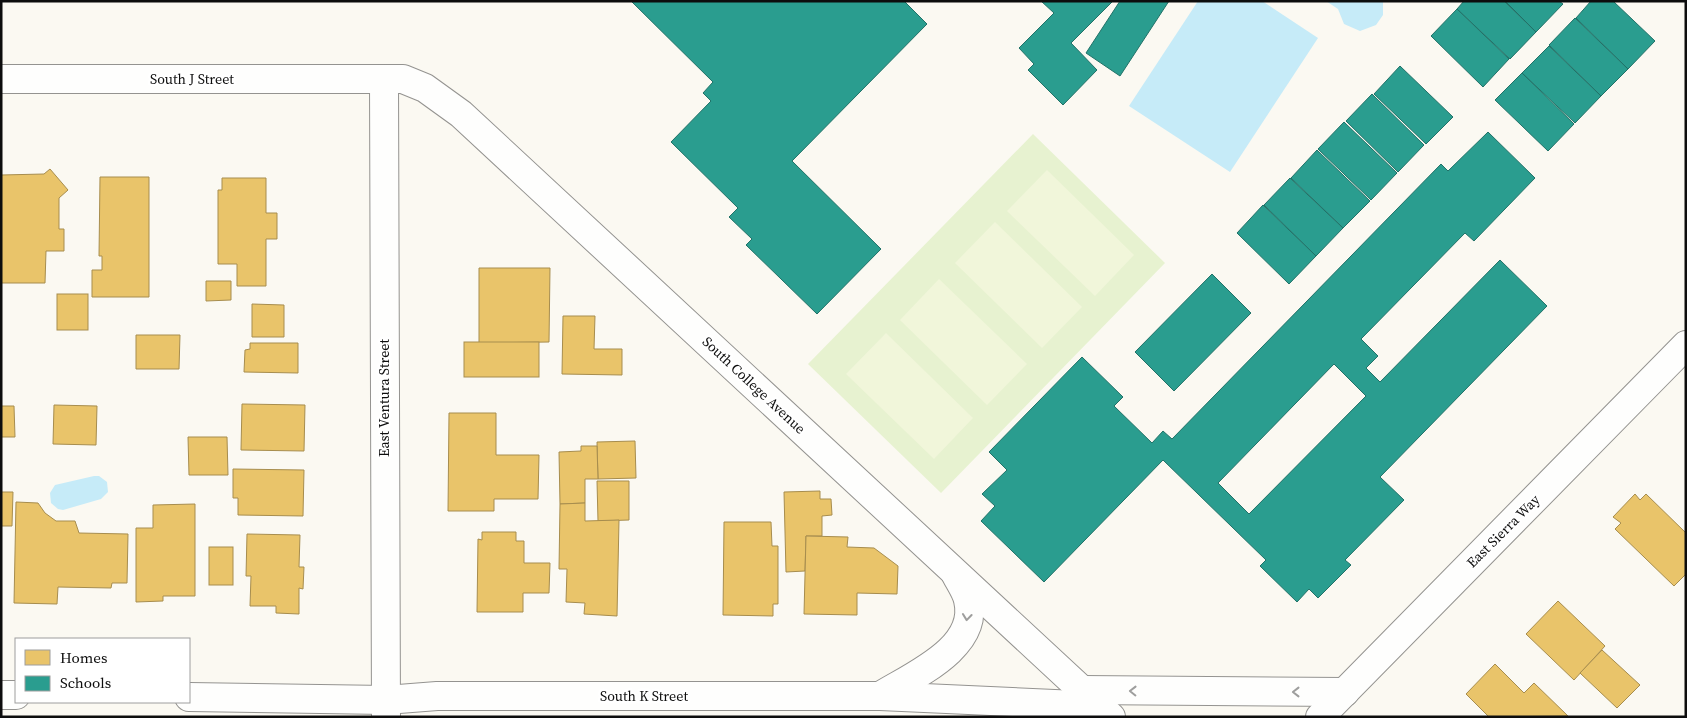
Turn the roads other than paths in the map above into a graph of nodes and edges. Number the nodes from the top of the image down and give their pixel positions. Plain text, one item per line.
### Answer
1 (1, 79) edge
2 (384, 79) junction
3 (1686, 345) edge
4 (955, 571) junction
5 (1345, 692) junction
6 (1, 695) edge
7 (15, 695) edge
8 (880, 696) junction
9 (190, 697) edge
10 (1098, 707) edge
11 (386, 708) edge
12 (1320, 717) edge

1 - 2 street, South J Street
2 - 4 street, South College Avenue
2 - 11 street, East Ventura Street
3 - 5 street, East Sierra Way
4 -> 8 street
4 - 10 street, South College Avenue
5 -> 10 street, South K Street
5 - 12 street, East Sierra Way
6 - 7 street
8 - 10 street, South K Street
8 - 11 street, South K Street
9 - 11 street, South K Street

